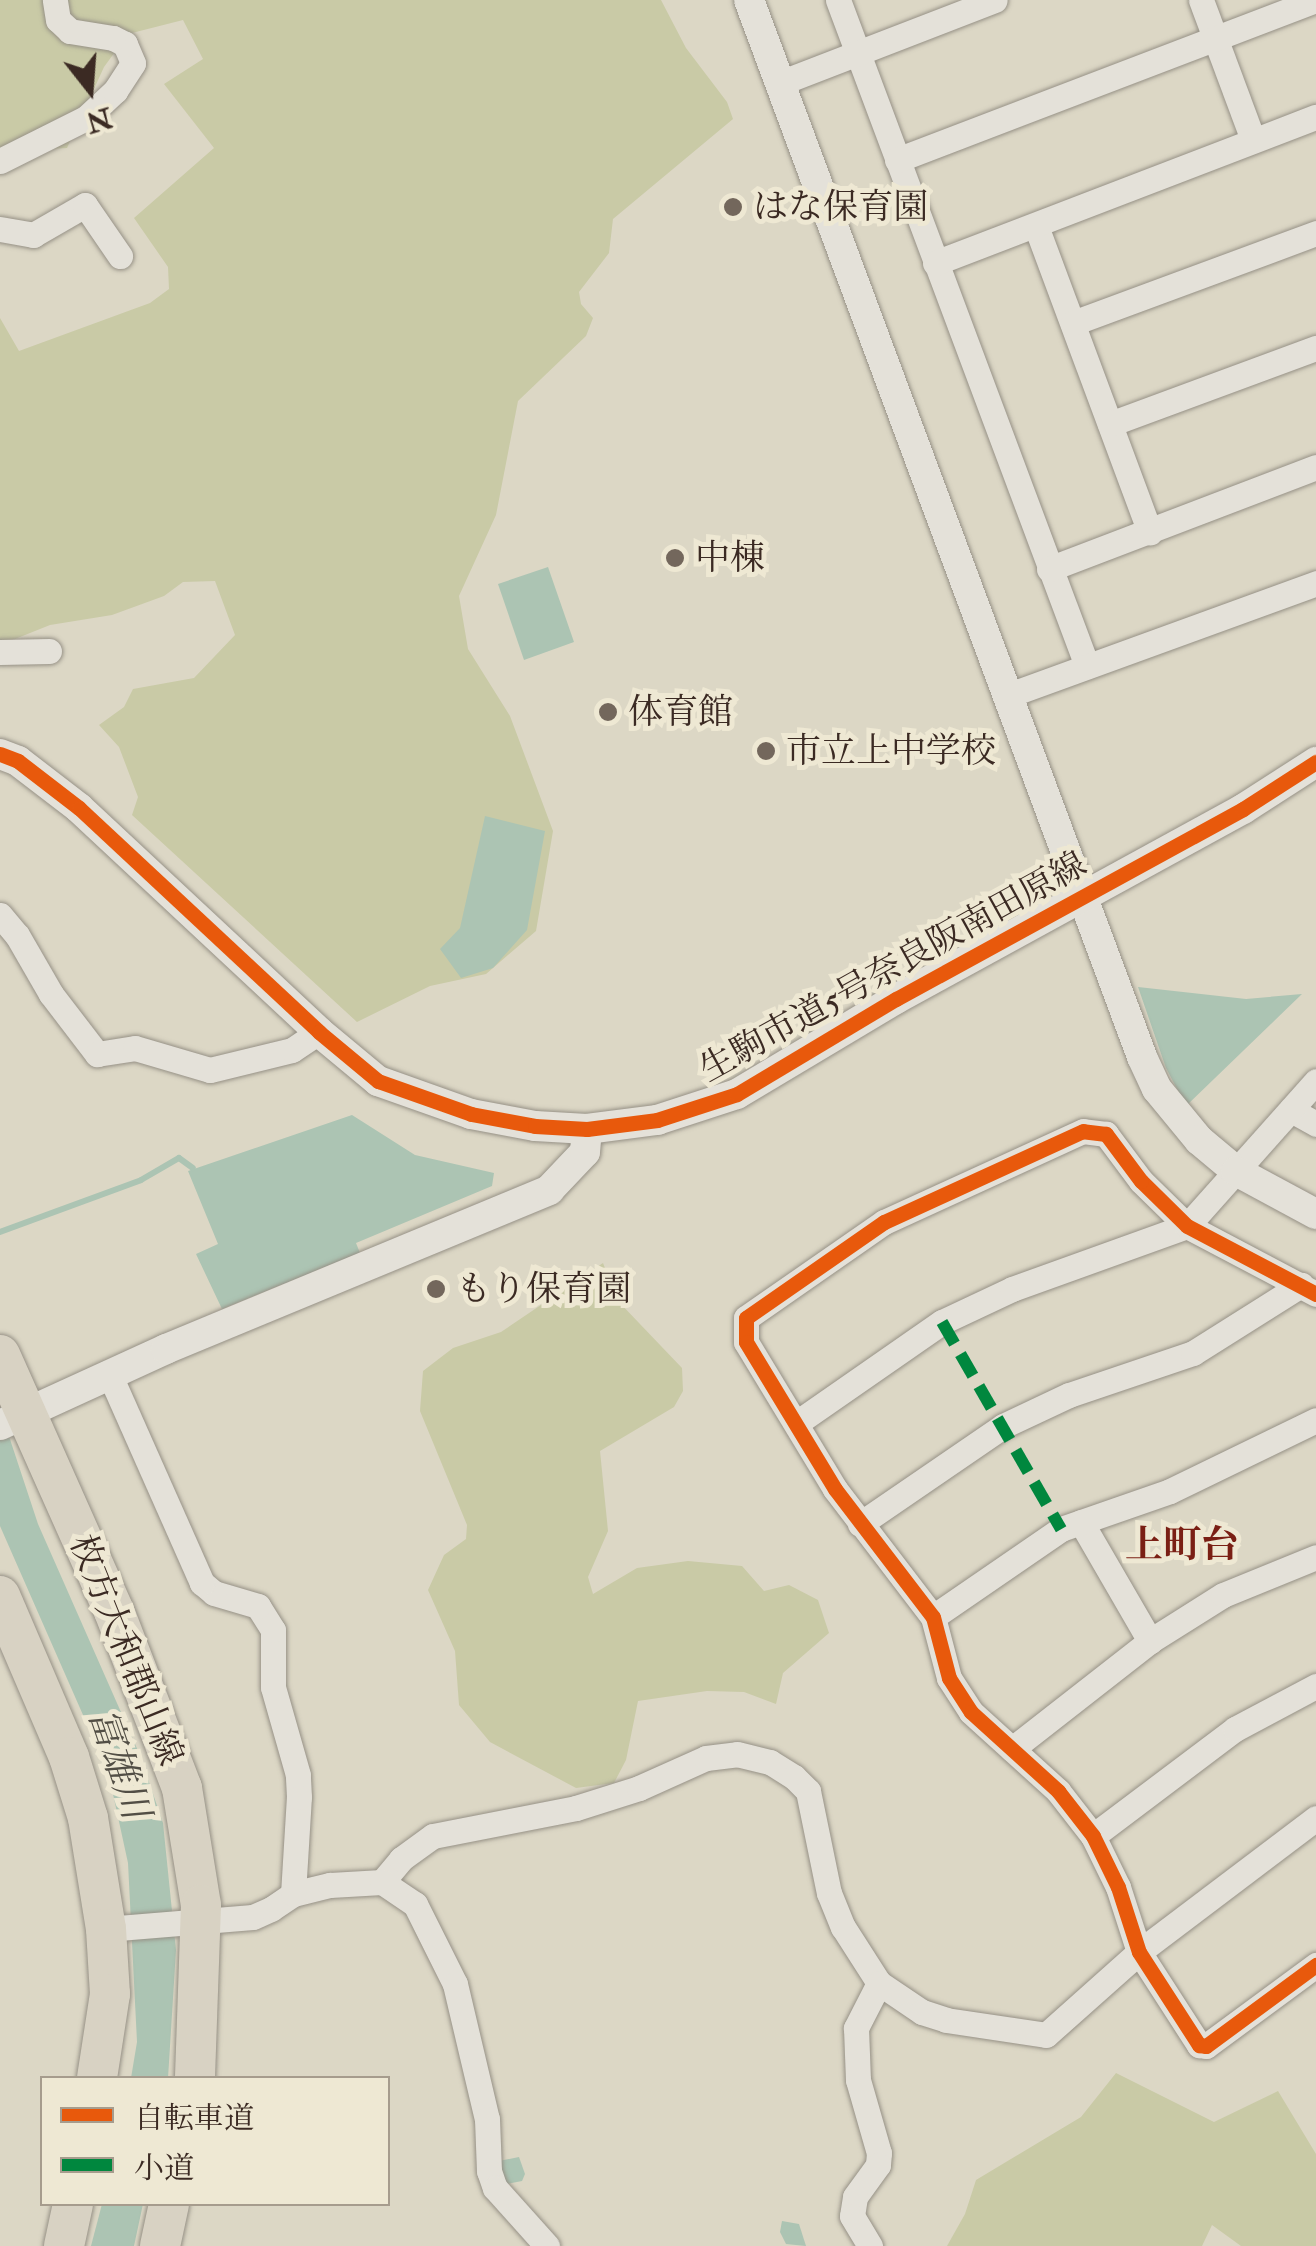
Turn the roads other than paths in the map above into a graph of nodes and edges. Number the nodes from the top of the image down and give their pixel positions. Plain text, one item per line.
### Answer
1 (55, 0) edge
2 (749, 0) edge
3 (838, 0) edge
4 (995, 0) edge
5 (1201, 0) edge
6 (1315, 0) edge
7 (1215, 38) junction
8 (857, 53) junction
9 (780, 82) junction
10 (1316, 116) edge
11 (1253, 140) junction
12 (897, 160) junction
13 (0, 161) edge
14 (1036, 226) junction
15 (0, 229) edge
16 (1316, 233) edge
17 (120, 256) dead end
18 (935, 264) junction
19 (1072, 324) junction
20 (1316, 348) edge
21 (1110, 424) junction
22 (1316, 466) edge
23 (1150, 532) junction
24 (1049, 569) junction
25 (1316, 582) edge
26 (49, 651) dead end
27 (0, 652) edge
28 (1087, 666) junction
29 (1008, 694) junction
30 (0, 754) edge
31 (1316, 762) edge
32 (1085, 895) junction
33 (0, 915) edge
34 (318, 1032) junction
35 (1316, 1080) edge
36 (1291, 1110) junction
37 (1316, 1124) edge
38 (587, 1130) junction
39 (1236, 1171) junction
40 (1316, 1214) edge
41 (1187, 1226) junction
42 (1308, 1289) edge
43 (0, 1355) edge
44 (110, 1375) junction
45 (12, 1420) edge
46 (1316, 1420) edge
47 (798, 1422) junction
48 (1081, 1522) junction
49 (860, 1524) junction
50 (1316, 1557) edge
51 (0, 1596) edge
52 (932, 1617) junction
53 (1150, 1641) junction
54 (1316, 1686) edge
55 (1012, 1749) junction
56 (1316, 1818) edge
57 (1093, 1836) junction
58 (382, 1882) junction
59 (293, 1894) junction
60 (198, 1922) junction
61 (106, 1929) junction
62 (1139, 1952) junction
63 (1316, 1965) edge
64 (878, 1983) junction
65 (97, 2076) edge
66 (195, 2076) edge
67 (72, 2206) edge
68 (169, 2206) edge
69 (64, 2246) edge
70 (160, 2246) edge
71 (548, 2246) edge
72 (870, 2246) edge

1 - 13 street
2 - 9 street
3 - 8 street
4 - 8 street
5 - 7 street
6 - 7 street
7 - 11 street
7 - 12 street
8 - 9 street
8 - 12 street
9 - 29 street
10 - 11 street
11 - 14 street
12 - 18 street
14 - 18 street
14 - 19 street
15 - 17 street
16 - 19 street
18 - 24 street
19 - 21 street
20 - 21 street
21 - 23 street
22 - 23 street
23 - 24 street
24 - 28 street
25 - 28 street
26 - 27 street
28 - 29 street
29 - 32 street
30 - 34 street, 生駒市道5号奈良阪南田原線
31 - 32 street, 生駒市道5号奈良阪南田原線
32 - 38 street, 生駒市道5号奈良阪南田原線
32 - 39 street
33 - 34 street
34 - 38 street, 生駒市道5号奈良阪南田原線
35 - 36 street
36 - 37 street
36 - 39 street
38 - 44 street
39 - 40 street
39 - 41 street
41 - 42 street
41 - 47 street
41 - 47 street
42 - 49 street
43 - 45 main road, 枚方大和郡山線
44 - 45 street
44 - 59 street
45 - 60 main road, 枚方大和郡山線
46 - 48 street
47 - 49 street
48 - 52 street
48 - 53 street
49 - 52 street
50 - 53 street
51 - 61 main road
52 - 55 street
53 - 55 street
54 - 57 street
55 - 57 street
56 - 62 street
57 - 62 street
58 - 59 street
58 - 64 street
58 - 71 street
59 - 60 street
60 - 61 street
60 - 66 main road, 枚方大和郡山線
61 - 65 main road
62 - 63 street
62 - 64 street
64 - 72 street
67 - 69 main road
68 - 70 main road

